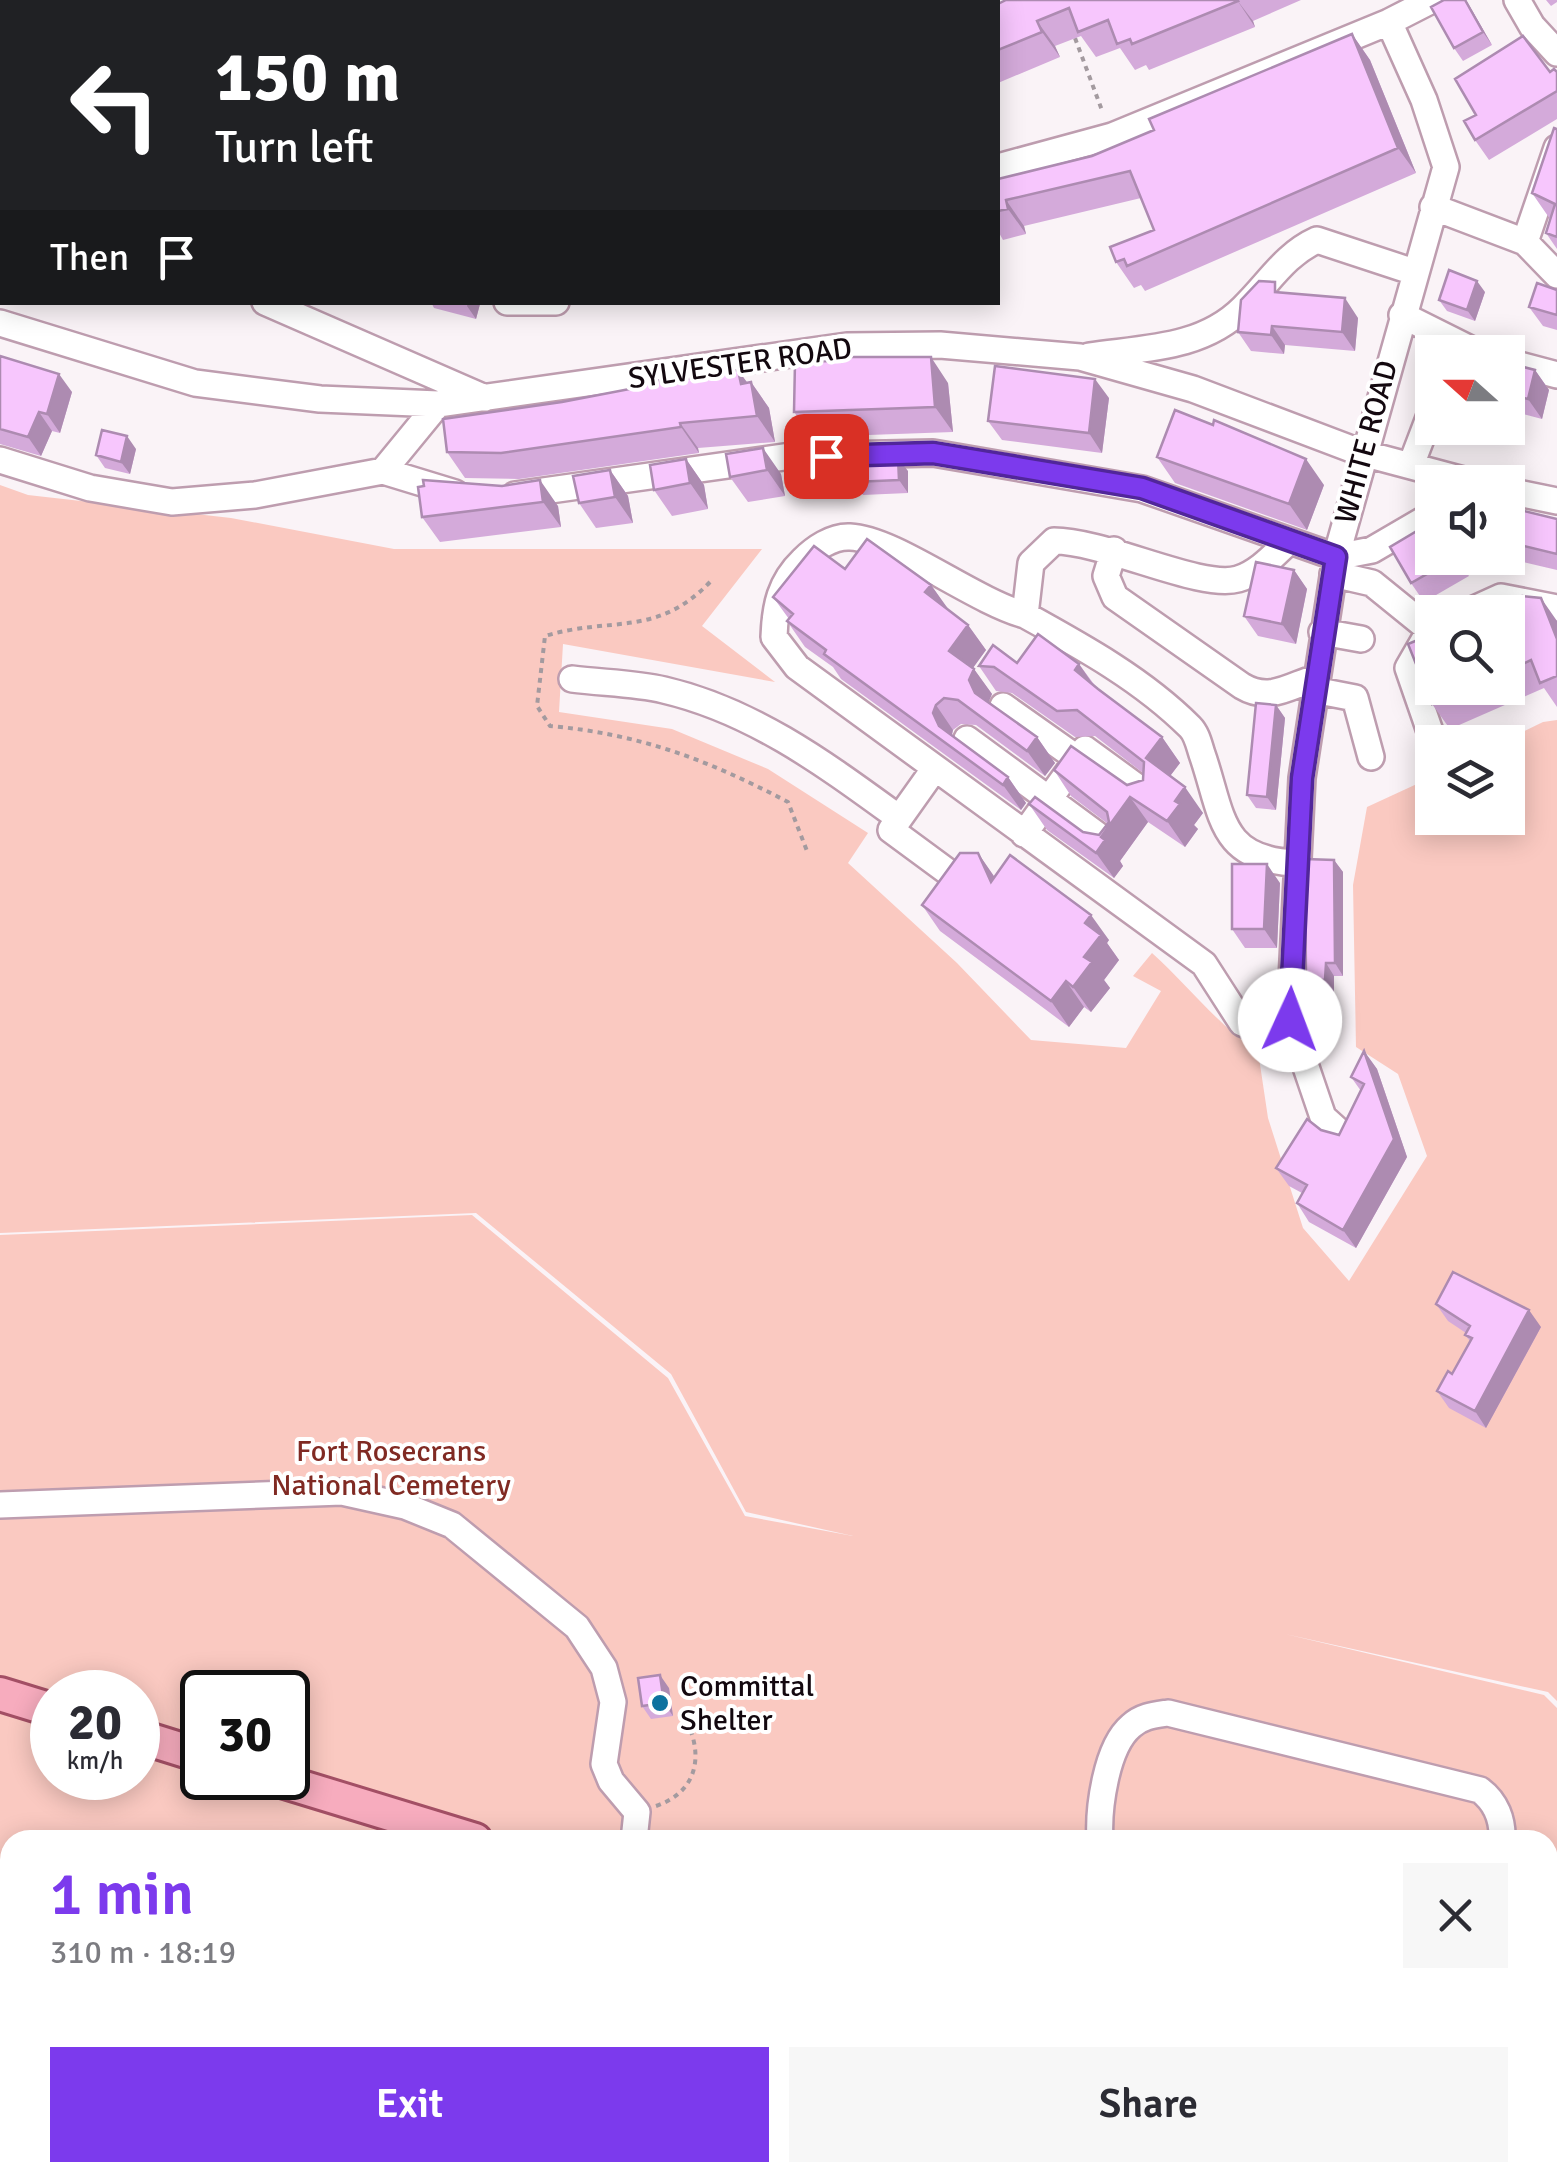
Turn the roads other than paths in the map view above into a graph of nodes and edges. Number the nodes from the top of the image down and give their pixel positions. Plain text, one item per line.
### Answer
1 (1432, 0) edge
2 (1517, 0) edge
3 (1389, 22) junction
4 (1557, 54) edge
5 (1557, 148) edge
6 (1000, 167) edge
7 (1434, 208) junction
8 (1524, 242) junction
9 (1414, 272) junction
10 (1557, 275) edge
11 (272, 305) edge
12 (1402, 315) junction
13 (0, 322) edge
14 (1442, 335) edge
15 (1080, 357) junction
16 (1525, 366) edge
17 (1557, 374) edge
18 (485, 398) junction
19 (438, 404) junction
20 (1419, 445) edge
21 (1362, 453) junction
22 (0, 460) edge
23 (1412, 465) junction
24 (1415, 466) edge
25 (382, 471) junction
26 (1525, 495) edge
27 (1550, 497) edge
28 (1415, 524) edge
29 (1288, 541) junction
30 (1114, 550) junction
31 (1334, 566) junction
32 (1525, 602) edge
33 (1557, 608) edge
34 (1025, 616) junction
35 (1415, 618) edge
36 (1322, 632) junction
37 (1361, 639) dead end
38 (1415, 656) edge
39 (572, 679) dead end
40 (1314, 684) junction
41 (1415, 688) edge
42 (1003, 706) dead end
43 (967, 739) dead end
44 (1371, 757) dead end
45 (1078, 759) junction
46 (935, 768) junction
47 (1148, 794) edge
48 (1050, 799) junction
49 (900, 818) junction
50 (1024, 834) junction
51 (1111, 844) edge
52 (1295, 863) junction
53 (948, 872) edge
54 (1298, 1045) junction
55 (1344, 1136) edge
56 (0, 1505) edge
57 (0, 1694) edge
58 (30, 1703) edge
59 (310, 1790) edge
60 (442, 1830) edge
61 (635, 1830) edge
62 (1099, 1830) edge
63 (1501, 1830) edge

1 - 3 street
2 - 4 street
3 - 6 street
3 - 7 street, WHITE ROAD
5 - 8 street
7 - 8 street
7 - 9 street, WHITE ROAD
8 - 10 street
9 - 12 street, WHITE ROAD
9 - 15 street
11 - 18 street
12 - 14 street
12 - 21 street, WHITE ROAD
13 - 19 street, SYLVESTER ROAD
15 - 18 street, SYLVESTER ROAD
15 - 21 street, SYLVESTER ROAD
16 - 17 street
18 - 19 street, SYLVESTER ROAD
19 - 25 street
20 - 23 street
21 - 23 street, SYLVESTER ROAD
21 - 31 street, WHITE ROAD
22 - 25 street
23 - 24 street, SYLVESTER ROAD
25 - 29 street
26 - 27 street
28 - 31 street
29 - 30 street
29 - 31 street
30 - 34 street
30 - 40 street
31 - 35 street
31 - 36 street, WHITE ROAD
32 - 33 street
34 - 46 street
34 - 52 street
36 - 37 street
36 - 40 street, WHITE ROAD
38 - 41 street
39 - 49 street
40 - 44 street
40 - 52 street, WHITE ROAD
42 - 45 street
43 - 48 street
45 - 47 street
45 - 48 street
46 - 49 street
46 - 50 street
48 - 50 street
48 - 51 street
49 - 53 street
50 - 54 street
52 - 54 street, WHITE ROAD
54 - 55 street, WHITE ROAD
56 - 61 street
57 - 58 main road
59 - 60 main road
62 - 63 street

